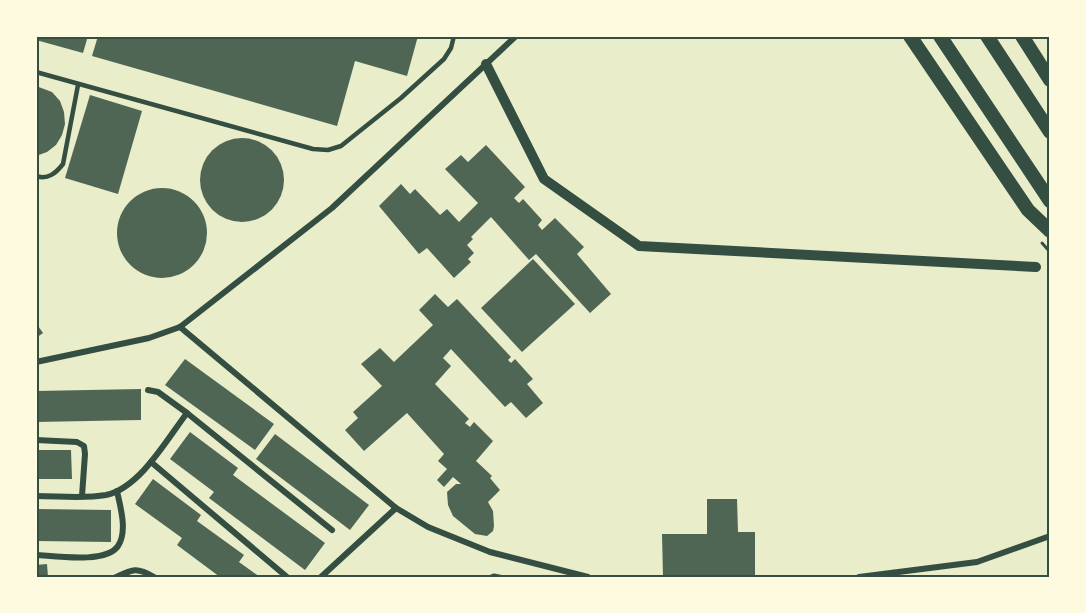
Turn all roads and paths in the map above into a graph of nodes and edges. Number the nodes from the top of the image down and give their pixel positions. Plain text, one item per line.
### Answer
1 (454, 36) edge
2 (516, 36) edge
3 (910, 36) edge
4 (940, 36) edge
5 (987, 36) edge
6 (1022, 36) edge
7 (486, 64) junction
8 (36, 72) edge
9 (1050, 80) edge
10 (78, 85) junction
11 (1050, 132) edge
12 (36, 176) edge
13 (1050, 201) edge
14 (1050, 231) edge
15 (1036, 267) dead end
16 (180, 327) junction
17 (36, 362) edge
18 (148, 390) dead end
19 (187, 413) junction
20 (36, 440) edge
21 (151, 462) junction
22 (117, 491) junction
23 (36, 496) edge
24 (82, 496) junction
25 (396, 508) junction
26 (332, 530) dead end
27 (1050, 536) edge
28 (36, 555) edge
29 (116, 577) edge
30 (154, 577) edge
31 (287, 577) edge
32 (321, 577) edge
33 (489, 577) edge
34 (504, 577) edge
35 (588, 577) edge
36 (860, 577) edge

1 - 10 lane
2 - 7 street
3 - 14 main road
4 - 13 main road
5 - 11 main road
6 - 9 main road
7 - 15 street
7 - 16 street
8 - 10 lane
10 - 12 lane
16 - 17 street
16 - 25 street
18 - 19 street
19 - 21 street
19 - 26 street
20 - 24 street
21 - 22 street
21 - 31 street
22 - 24 street
22 - 28 street
23 - 24 street
25 - 32 street
25 - 35 street
27 - 36 street
29 - 30 street
33 - 34 path

